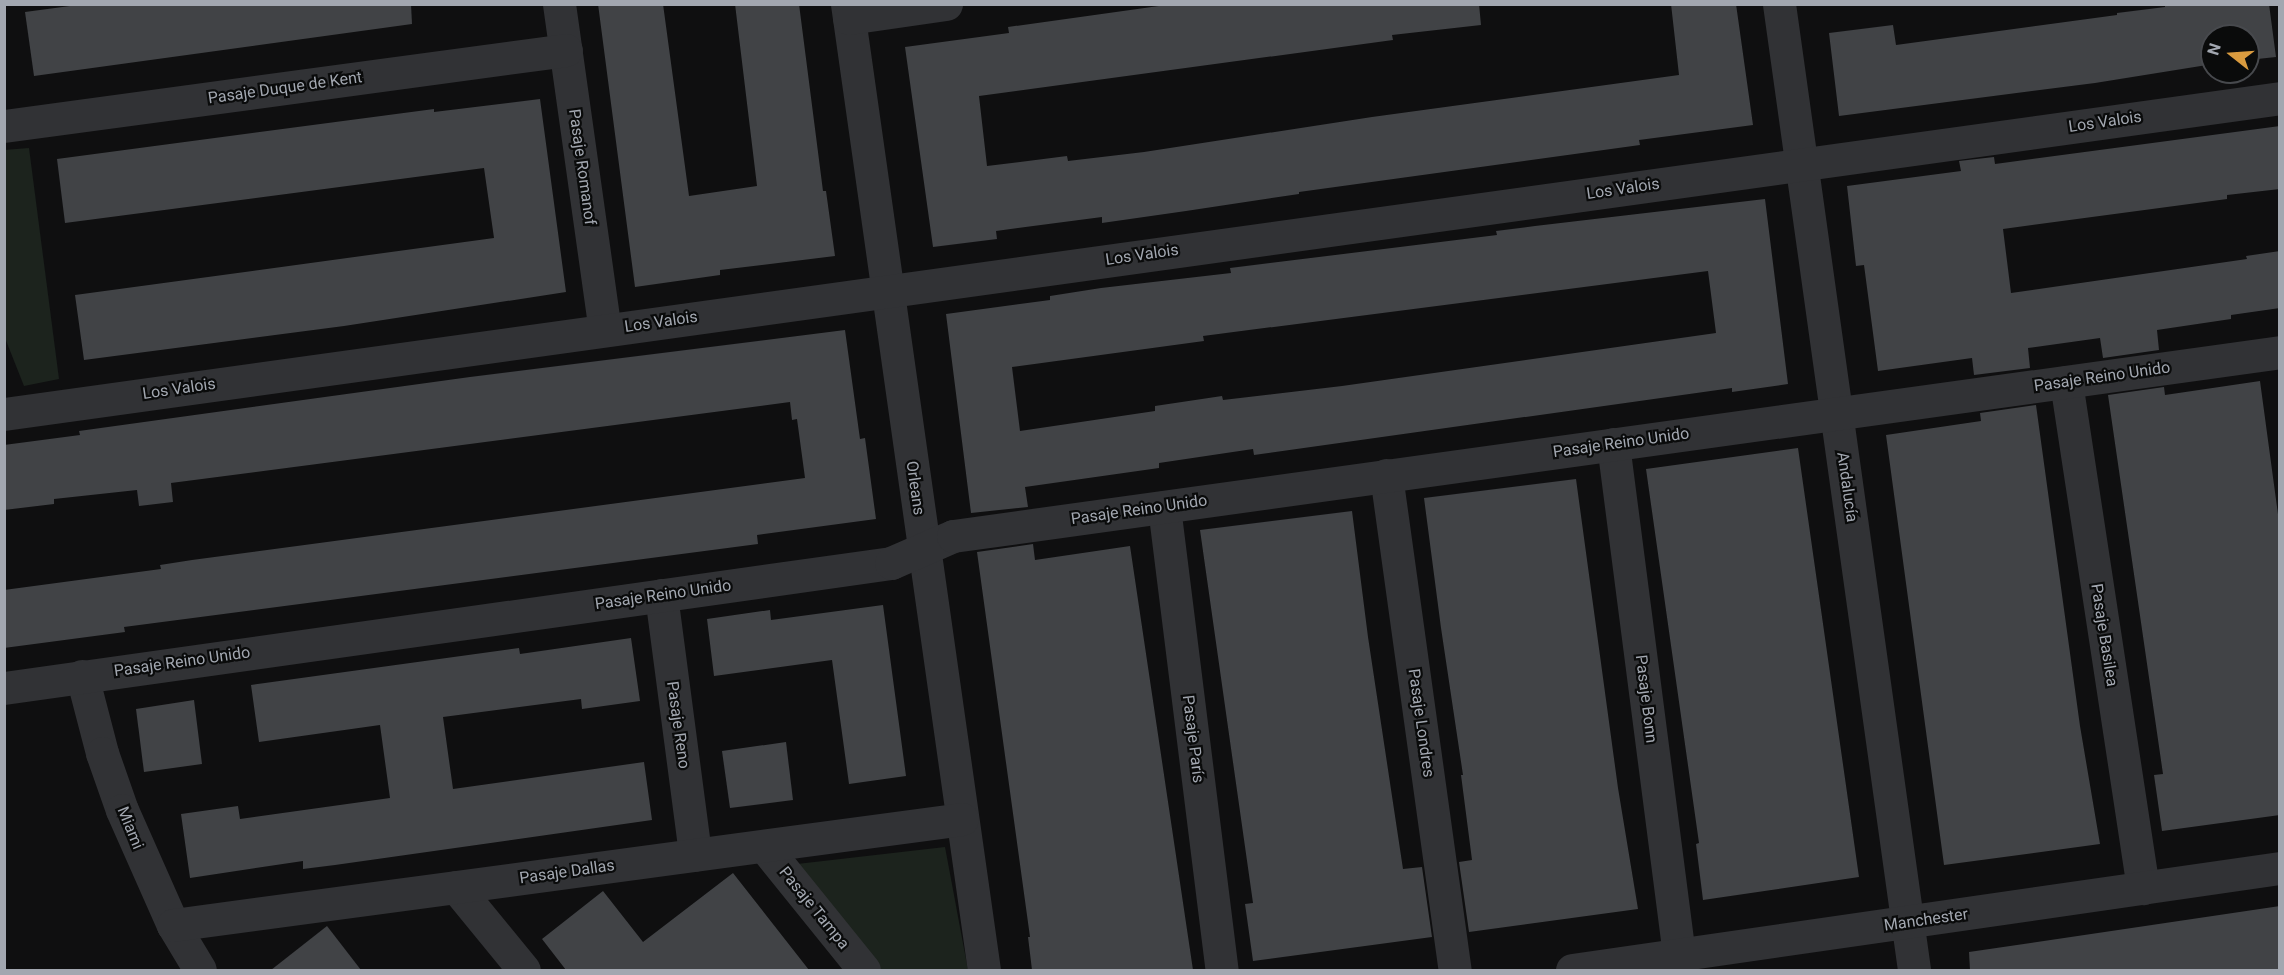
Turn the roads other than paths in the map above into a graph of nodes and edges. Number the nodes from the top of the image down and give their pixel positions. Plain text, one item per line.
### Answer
1 (559, 4) edge
2 (946, 4) edge
3 (1779, 4) edge
4 (848, 11) edge
5 (566, 50) junction
6 (2280, 98) edge
7 (4, 126) edge
8 (1801, 164) junction
9 (887, 290) junction
10 (605, 330) junction
11 (2280, 352) edge
12 (2066, 381) junction
13 (1836, 413) junction
14 (4, 414) edge
15 (1613, 444) junction
16 (1386, 475) junction
17 (1164, 507) junction
18 (924, 549) junction
19 (661, 596) junction
20 (82, 676) junction
21 (4, 687) edge
22 (962, 819) junction
23 (764, 846) junction
24 (695, 855) junction
25 (2280, 868) edge
26 (456, 887) junction
27 (2143, 888) junction
28 (1907, 922) junction
29 (172, 925) junction
30 (1679, 955) junction
31 (200, 970) edge
32 (524, 970) edge
33 (864, 970) edge
34 (984, 970) edge
35 (1222, 970) edge
36 (1455, 970) edge
37 (1572, 970) edge
38 (1914, 970) edge

1 - 5 street, Pasaje Romanof
2 - 4 street
3 - 8 street, Andalucía
4 - 9 street, Orleans
5 - 7 street, Pasaje Duque de Kent
5 - 10 street, Pasaje Romanof
6 - 8 street, Los Valois
8 - 9 street, Los Valois
8 - 13 street, Andalucía
9 - 10 street, Los Valois
9 - 18 street, Orleans
10 - 14 street, Los Valois
11 - 12 street, Pasaje Reino Unido
12 - 13 street, Pasaje Reino Unido
12 - 27 street, Pasaje Basilea
13 - 15 street, Pasaje Reino Unido
13 - 28 street, Andalucía
15 - 16 street, Pasaje Reino Unido
15 - 30 street, Pasaje Bonn
16 - 17 street, Pasaje Reino Unido
16 - 36 street, Pasaje Londres
17 - 18 street, Pasaje Reino Unido
17 - 35 street, Pasaje París
18 - 19 street, Pasaje Reino Unido
18 - 22 street, Orleans
19 - 20 street, Pasaje Reino Unido
19 - 24 street, Pasaje Reno
20 - 21 street, Pasaje Reino Unido
20 - 29 street, Miami
22 - 23 street, Pasaje Dallas
22 - 34 street, Orleans
23 - 24 street, Pasaje Dallas
23 - 33 street, Pasaje Tampa
24 - 26 street, Pasaje Dallas
25 - 27 street, Manchester
26 - 29 street, Pasaje Dallas
26 - 32 street
27 - 28 street, Manchester
28 - 30 street, Manchester
28 - 38 street, Andalucía
29 - 31 street, Miami
30 - 37 street, Manchester

